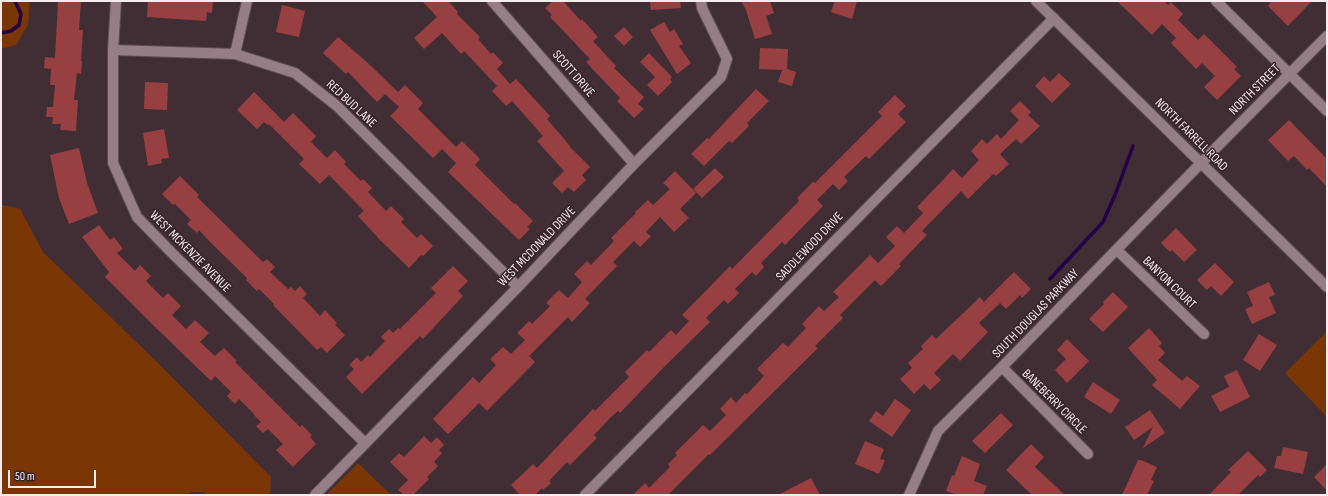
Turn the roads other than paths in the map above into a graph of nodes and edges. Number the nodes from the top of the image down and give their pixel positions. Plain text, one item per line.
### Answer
1 (116, 1) edge
2 (247, 1) edge
3 (492, 1) edge
4 (701, 1) edge
5 (1036, 1) edge
6 (1216, 1) edge
7 (1054, 18) junction
8 (1327, 36) edge
9 (113, 50) junction
10 (235, 54) junction
11 (1290, 74) junction
12 (1327, 111) edge
13 (1200, 163) junction
14 (634, 164) junction
15 (1117, 250) junction
16 (518, 287) junction
17 (1327, 287) edge
18 (1204, 334) dead end
19 (1002, 367) junction
20 (365, 443) junction
21 (1088, 454) dead end
22 (315, 495) edge
23 (586, 495) edge
24 (909, 495) edge

1 - 9 street, WEST MCKENZIE AVENUE
2 - 10 street
3 - 14 street, SCOTT DRIVE
4 - 14 street, WEST MCDONALD DRIVE
5 - 7 street, NORTH FARRELL ROAD
6 - 11 street
7 - 13 street, NORTH FARRELL ROAD
7 - 23 street, SADDLEWOOD DRIVE
8 - 11 street, NORTH STREET
9 - 10 street, RED BUD LANE
9 - 20 street, WEST MCKENZIE AVENUE
10 - 16 street, RED BUD LANE
11 - 12 street
11 - 13 street, NORTH STREET
13 - 15 street, SOUTH DOUGLAS PARKWAY
13 - 17 street, NORTH FARRELL ROAD
14 - 16 street, WEST MCDONALD DRIVE
15 - 18 street, BANYON COURT
15 - 19 street, SOUTH DOUGLAS PARKWAY
16 - 20 street, WEST MCDONALD DRIVE
19 - 21 street, BANEBERRY CIRCLE
19 - 24 street, SOUTH DOUGLAS PARKWAY
20 - 22 street, WEST MCDONALD DRIVE

